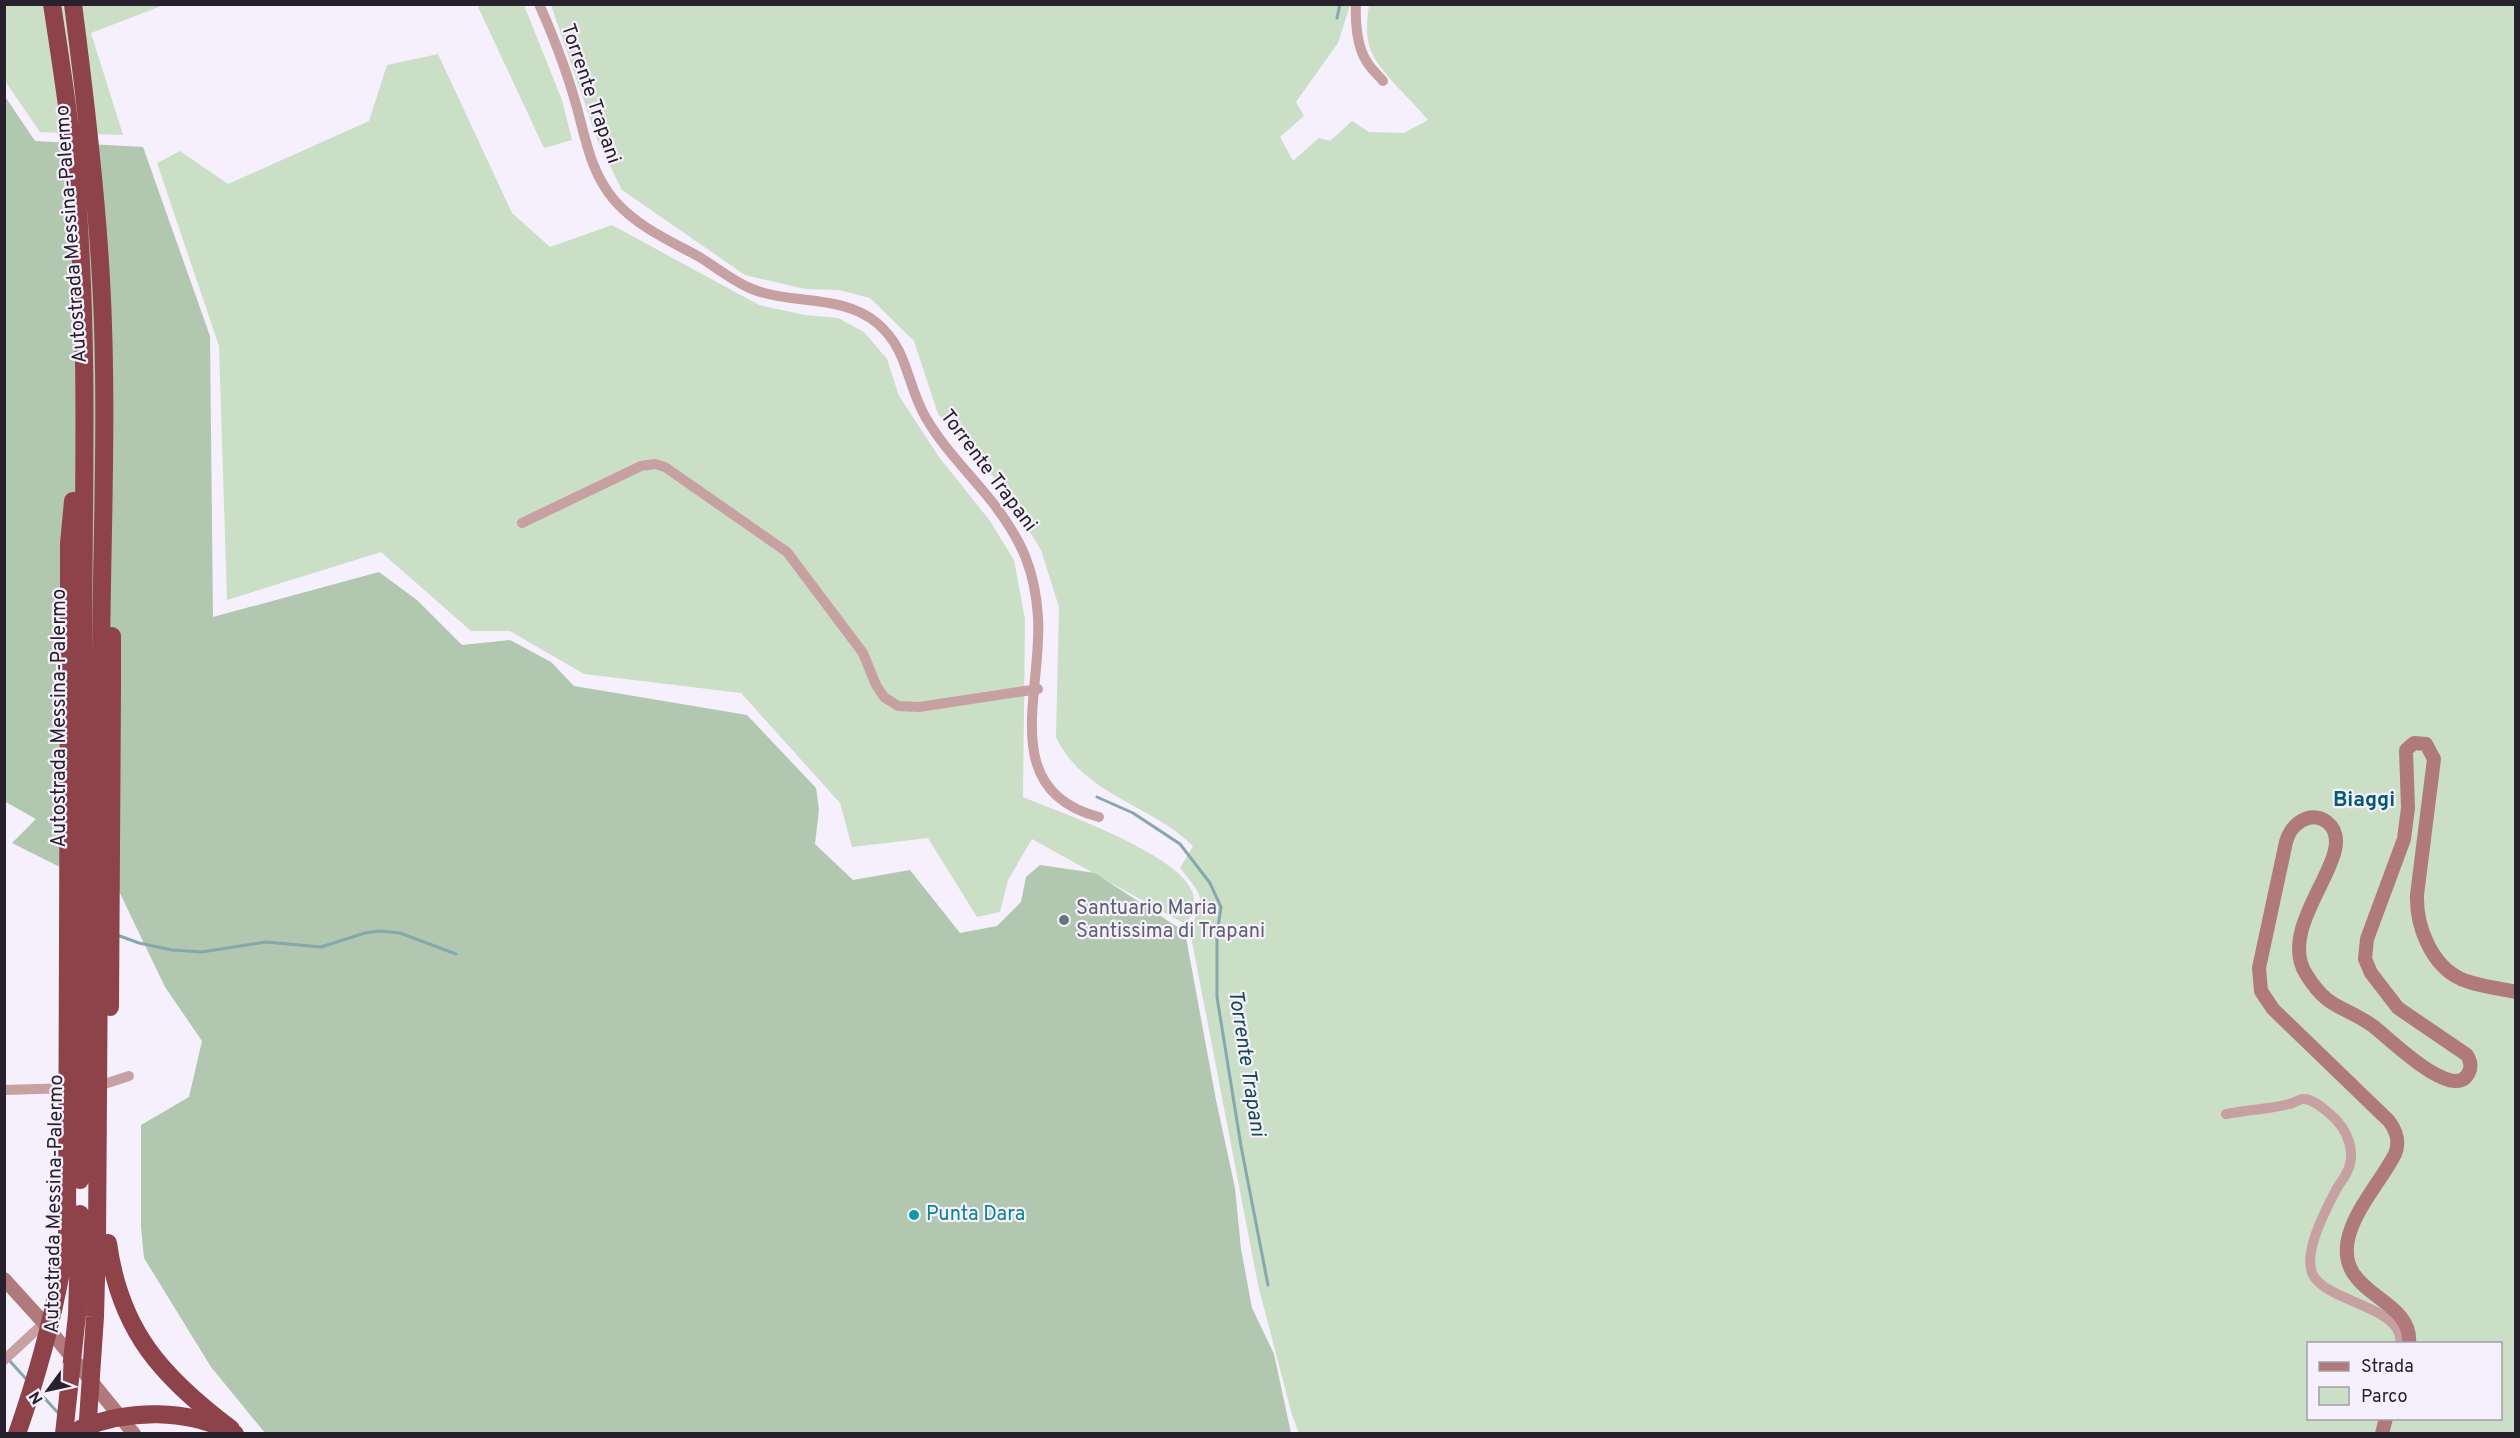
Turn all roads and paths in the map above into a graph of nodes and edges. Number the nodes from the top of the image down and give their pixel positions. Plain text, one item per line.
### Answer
1 (52, 4) edge
2 (73, 4) edge
3 (539, 4) edge
4 (544, 4) edge
5 (1356, 4) edge
6 (1383, 81) dead end
7 (83, 440) junction
8 (104, 440) junction
9 (522, 523) dead end
10 (92, 656) junction
11 (1036, 690) junction
12 (1099, 817) dead end
13 (2516, 993) edge
14 (129, 1076) dead end
15 (4, 1090) edge
16 (2226, 1114) dead end
17 (4, 1279) edge
18 (44, 1323) junction
19 (2400, 1342) edge
20 (2409, 1342) edge
21 (8, 1356) edge
22 (17, 1434) edge
23 (64, 1434) edge
24 (70, 1434) edge
25 (87, 1434) edge
26 (134, 1434) edge
27 (236, 1434) edge

1 - 7 highway, Autostrada Messina-Palermo
2 - 8 highway, Autostrada Messina-Palermo
3 - 11 street, Torrente Trapani
4 - 11 street
5 - 6 street
7 - 10 highway, Autostrada Messina-Palermo
7 - 22 highway, bridge
8 - 10 highway, Autostrada Messina-Palermo
8 - 27 highway, bridge
9 - 11 street
10 - 23 highway, Autostrada Messina-Palermo, bridge
10 - 25 highway, Autostrada Messina-Palermo, bridge
11 - 12 street
13 - 20 main road
14 - 15 street
16 - 19 street
17 - 18 main road
18 - 21 street
18 - 26 main road
24 - 27 highway, bridge

